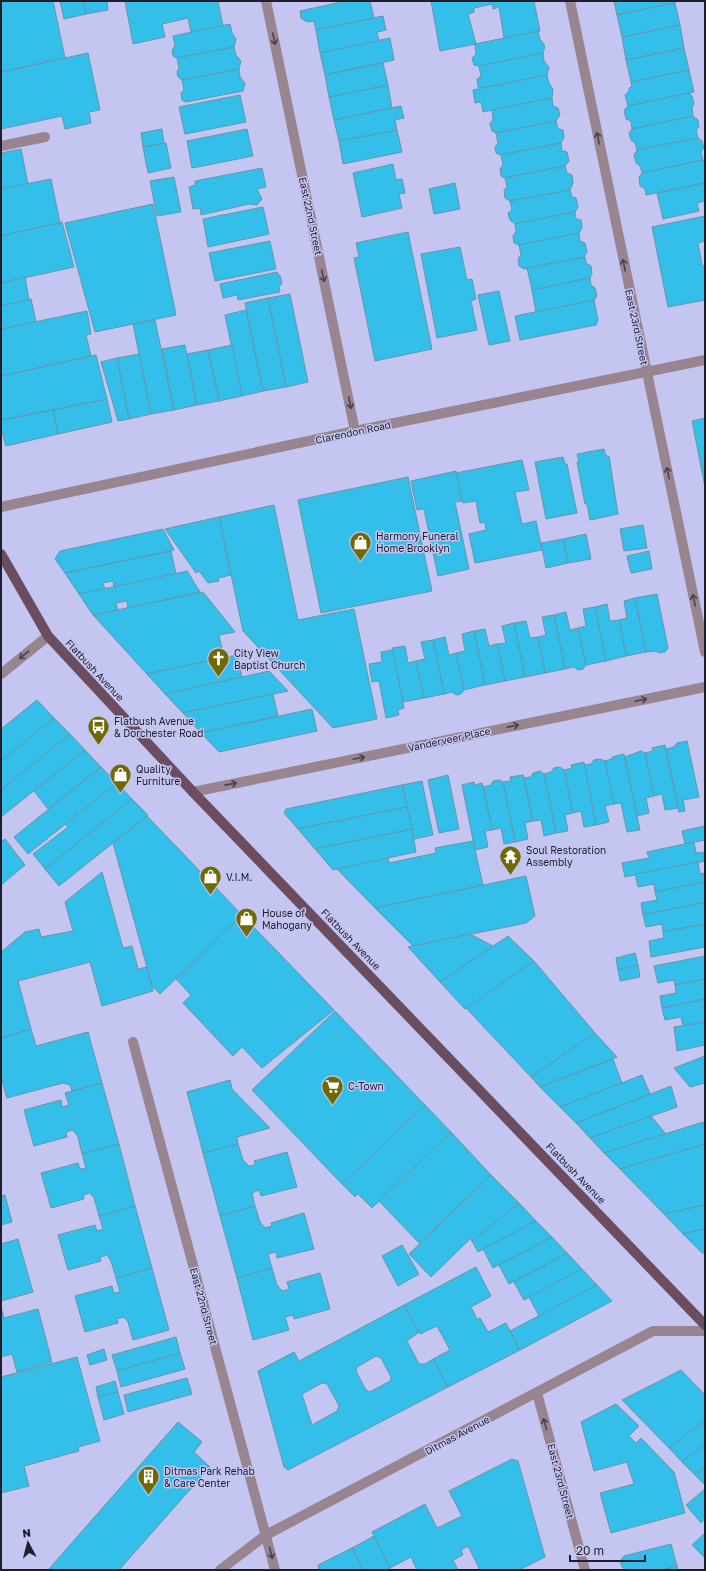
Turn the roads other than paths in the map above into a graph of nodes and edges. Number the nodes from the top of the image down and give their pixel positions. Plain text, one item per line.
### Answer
1 (266, 1) edge
2 (570, 1) edge
3 (45, 137) dead end
4 (1, 146) edge
5 (705, 360) edge
6 (646, 372) junction
7 (355, 431) junction
8 (1, 507) edge
9 (1, 554) edge
10 (48, 636) junction
11 (705, 652) edge
12 (1, 674) edge
13 (705, 687) edge
14 (193, 792) junction
15 (133, 1042) dead end
16 (705, 1325) edge
17 (705, 1331) edge
18 (537, 1393) junction
19 (266, 1535) junction
20 (220, 1570) edge
21 (275, 1570) edge
22 (585, 1570) edge

1 -> 7 street, East 22nd Street
6 -> 2 street, East 23rd Street
3 - 4 street
5 - 6 street, Clarendon Road
6 - 7 street, Clarendon Road
11 -> 6 street, East 23rd Street
7 - 8 street, Clarendon Road
9 - 10 main road, Flatbush Avenue
10 -> 12 street
10 - 14 main road, Flatbush Avenue
14 -> 13 street, Vanderveer Place
14 - 16 main road, Flatbush Avenue
15 - 19 street, East 22nd Street
17 - 18 street, Ditmas Avenue
18 - 19 street, Ditmas Avenue
22 -> 18 street, East 23rd Street
19 - 20 street, Ditmas Avenue
19 -> 21 street, East 22nd Street

